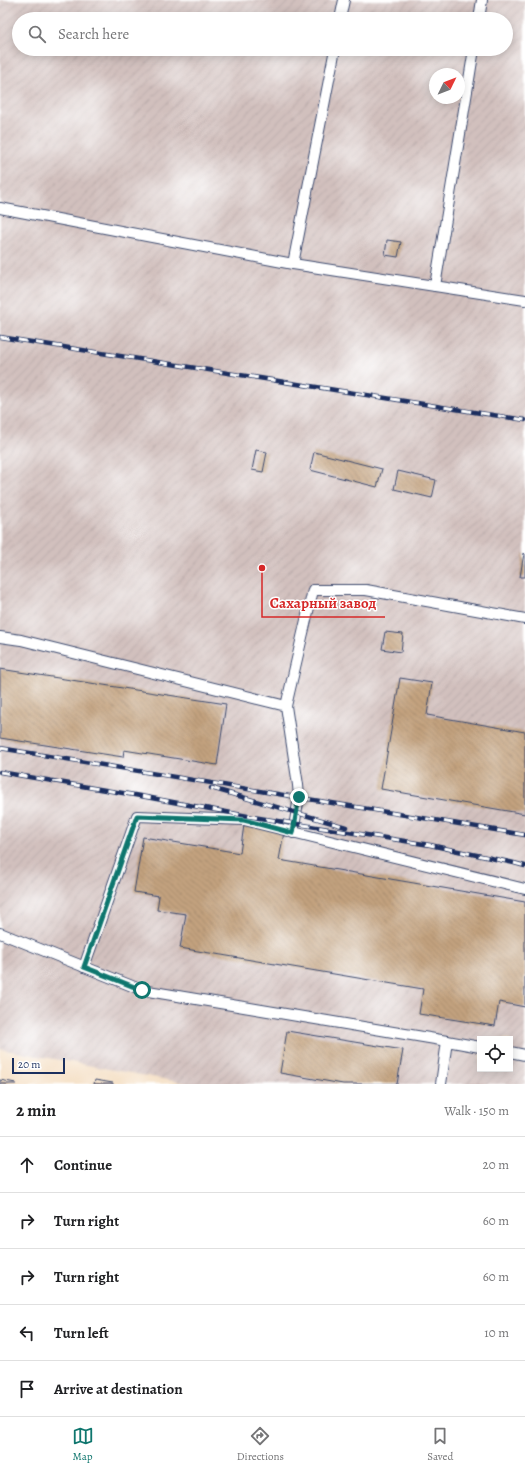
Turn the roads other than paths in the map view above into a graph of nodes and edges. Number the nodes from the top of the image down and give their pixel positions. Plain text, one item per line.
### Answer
1 (344, 0) edge
2 (482, 0) edge
3 (341, 12) edge
4 (480, 12) edge
5 (334, 56) edge
6 (473, 56) edge
7 (0, 208) edge
8 (293, 264) junction
9 (435, 286) junction
10 (525, 300) edge
11 (525, 619) edge
12 (0, 637) edge
13 (286, 706) junction
14 (293, 833) junction
15 (525, 889) edge
16 (0, 933) edge
17 (84, 967) junction
18 (447, 1041) junction
19 (477, 1046) edge
20 (513, 1053) edge
21 (525, 1055) edge
22 (441, 1084) edge

1 - 3 lane
2 - 4 lane
5 - 8 lane
6 - 9 lane
7 - 8 lane
8 - 9 lane
9 - 10 lane
11 - 13 lane
12 - 13 lane
13 - 14 lane
14 - 15 lane
14 - 17 lane
16 - 17 lane
17 - 18 lane
18 - 19 lane
18 - 22 lane
20 - 21 lane

